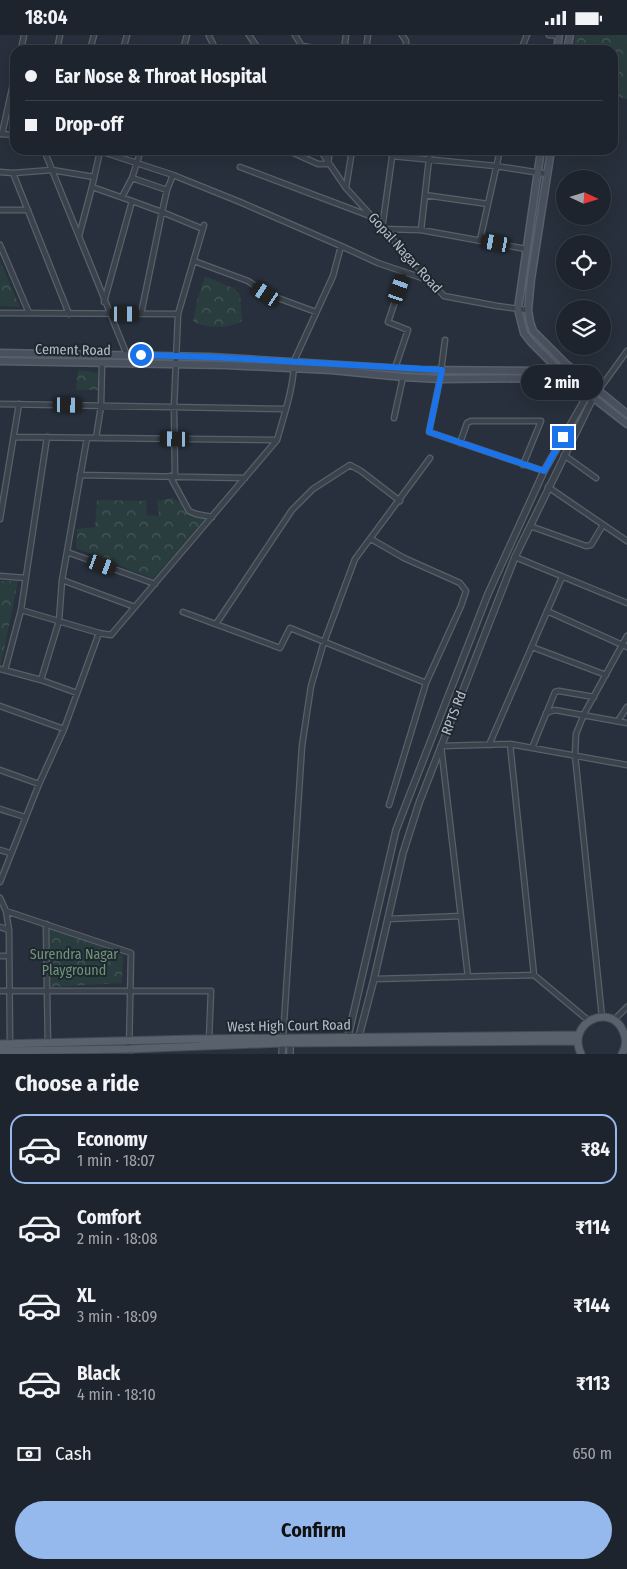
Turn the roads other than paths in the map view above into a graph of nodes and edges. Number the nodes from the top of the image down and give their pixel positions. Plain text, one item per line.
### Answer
1 (549, 35) edge
2 (209, 36) dead end
3 (559, 36) edge
4 (214, 45) edge
5 (10, 96) edge
6 (1, 134) edge
7 (46, 155) edge
8 (97, 155) edge
9 (113, 155) edge
10 (139, 155) edge
11 (298, 155) edge
12 (323, 155) edge
13 (329, 155) edge
14 (351, 155) edge
15 (430, 155) edge
16 (499, 155) edge
17 (540, 155) edge
18 (550, 155) edge
19 (392, 156) joint
20 (429, 160) junction
21 (137, 163) junction
22 (328, 164) junction
23 (496, 166) junction
24 (240, 167) dead end
25 (52, 169) junction
26 (0, 172) edge
27 (13, 173) junction
28 (538, 173) junction
29 (547, 174) junction
30 (173, 175) junction
31 (94, 177) junction
32 (132, 177) junction
33 (92, 187) junction
34 (346, 188) junction
35 (167, 190) junction
36 (425, 195) junction
37 (122, 197) junction
38 (132, 201) junction
39 (488, 204) junction
40 (0, 210) edge
41 (28, 210) junction
42 (162, 212) junction
43 (371, 216) junction
44 (382, 229) junction
45 (421, 230) junction
46 (79, 238) junction
47 (480, 240) junction
48 (0, 245) edge
49 (341, 246) junction
50 (526, 249) junction
51 (194, 261) junction
52 (405, 272) junction
53 (431, 281) junction
54 (104, 302) junction
55 (518, 309) junction
56 (528, 310) junction
57 (316, 312) junction
58 (0, 313) edge
59 (29, 313) junction
60 (69, 314) junction
61 (109, 314) junction
62 (141, 314) junction
63 (178, 314) junction
64 (445, 339) dead end
65 (627, 351) edge
66 (0, 353) edge
67 (127, 355) junction
68 (176, 356) junction
69 (625, 359) edge
70 (0, 361) edge
71 (294, 361) junction
72 (102, 363) junction
73 (176, 364) junction
74 (569, 366) junction
75 (395, 368) junction
76 (294, 369) junction
77 (442, 370) junction
78 (561, 372) junction
79 (403, 377) junction
80 (440, 379) junction
81 (598, 390) junction
82 (590, 396) junction
83 (0, 404) edge
84 (19, 404) junction
85 (101, 406) junction
86 (174, 407) junction
87 (285, 409) junction
88 (627, 414) edge
89 (394, 418) dead end
90 (627, 424) edge
91 (15, 437) junction
92 (47, 437) junction
93 (87, 438) junction
94 (96, 438) junction
95 (175, 439) junction
96 (277, 440) junction
97 (460, 443) junction
98 (564, 455) junction
99 (430, 458) dead end
100 (523, 465) junction
101 (544, 471) junction
102 (80, 475) junction
103 (173, 477) junction
104 (245, 478) junction
105 (596, 478) dead end
106 (548, 487) junction
107 (400, 501) junction
108 (212, 517) junction
109 (0, 519) edge
110 (603, 525) junction
111 (530, 526) junction
112 (371, 539) junction
113 (627, 541) edge
114 (67, 551) junction
115 (515, 557) junction
116 (0, 576) edge
117 (562, 577) junction
118 (26, 578) junction
119 (62, 580) junction
120 (154, 584) junction
121 (627, 603) edge
122 (135, 607) junction
123 (21, 610) junction
124 (547, 611) junction
125 (183, 612) dead end
126 (59, 621) junction
127 (216, 624) junction
128 (99, 633) junction
129 (627, 636) edge
130 (324, 642) junction
131 (625, 646) edge
132 (532, 647) junction
133 (3, 669) edge
134 (606, 675) junction
135 (41, 680) junction
136 (426, 683) junction
137 (78, 693) junction
138 (594, 697) junction
139 (0, 706) edge
140 (627, 707) edge
141 (546, 713) junction
142 (584, 715) junction
143 (618, 721) junction
144 (627, 723) edge
145 (64, 729) junction
146 (510, 744) junction
147 (489, 745) junction
148 (441, 746) junction
149 (532, 748) junction
150 (575, 755) junction
151 (627, 765) edge
152 (0, 770) edge
153 (39, 784) junction
154 (389, 805) dead end
155 (0, 809) edge
156 (25, 817) junction
157 (0, 850) edge
158 (10, 853) junction
159 (0, 882) edge
160 (0, 898) edge
161 (6, 911) junction
162 (461, 916) junction
163 (388, 919) junction
164 (46, 924) junction
165 (0, 927) edge
166 (9, 930) junction
167 (0, 956) edge
168 (9, 956) junction
169 (534, 975) junction
170 (468, 977) junction
171 (374, 979) junction
172 (0, 991) edge
173 (10, 991) junction
174 (46, 991) junction
175 (131, 991) junction
176 (627, 1007) edge
177 (602, 1017) junction
178 (589, 1021) junction
179 (614, 1021) junction
180 (626, 1037) edge
181 (578, 1038) junction
182 (209, 1039) junction
183 (287, 1040) junction
184 (347, 1040) junction
185 (358, 1040) junction
186 (0, 1044) edge
187 (10, 1044) junction
188 (48, 1047) junction
189 (129, 1048) edge
190 (0, 1051) edge
191 (20, 1052) edge
192 (282, 1054) edge
193 (290, 1054) edge
194 (581, 1054) edge
195 (622, 1054) edge

1 - 3 street
2 - 4 street
5 - 6 street
7 - 25 street
8 - 31 street
9 - 21 street
10 - 21 street
11 - 22 street
12 - 22 street, Gopal Nagar Road
13 - 22 street
14 - 34 street
15 - 20 street
16 - 23 street
17 - 28 main road
18 - 29 main road
19 - 20 street
19 - 44 street
20 - 23 street
20 - 36 street
21 - 30 street
21 - 32 street
22 - 34 street, Gopal Nagar Road
23 - 28 street
23 - 39 street
24 - 43 street
25 - 27 street
25 - 31 street
25 - 46 street
26 - 27 street
27 - 41 street
28 - 29 street
28 - 50 main road
29 - 56 main road
30 - 35 street
30 - 49 street
31 - 33 street
32 - 35 street
32 - 37 street
33 - 37 street
33 - 46 street
34 - 43 street, Gopal Nagar Road
35 - 42 street
36 - 39 street
36 - 45 street
37 - 38 street
38 - 42 street
38 - 54 street
39 - 47 street
40 - 41 street
41 - 60 street
42 - 51 street
42 - 62 street
43 - 44 street, Gopal Nagar Road
44 - 45 street
44 - 53 street, Gopal Nagar Road
45 - 47 street
46 - 54 street
47 - 50 street
48 - 59 street
49 - 52 street
49 - 57 street
50 - 55 main road
51 - 57 street
51 - 63 street
52 - 53 street
52 - 75 street
53 - 55 street, Gopal Nagar Road
54 - 61 street
55 - 56 street, Gopal Nagar Road
55 - 78 main road
56 - 74 main road
57 - 71 street
58 - 59 street
59 - 60 street
60 - 61 street
61 - 62 street
61 - 67 street
62 - 63 street
63 - 68 street
64 - 77 street
65 - 69 street
66 - 67 main road, Cement Road
67 - 68 main road, Cement Road
68 - 71 main road, Cement Road
68 - 73 street
69 - 81 street
70 - 72 main road, Cement Road
71 - 75 main road, Cement Road
71 - 76 street
72 - 73 main road, Cement Road
72 - 85 street
73 - 76 main road, Cement Road
73 - 86 street
74 - 78 main road
74 - 81 main road
75 - 77 main road, Cement Road
76 - 79 main road, Cement Road
76 - 87 street
77 - 78 main road, Cement Road
77 - 80 street
78 - 80 main road, Cement Road
78 - 82 main road
79 - 80 main road, Cement Road
79 - 89 street
80 - 97 street
81 - 82 street
81 - 88 main road
82 - 90 main road
82 - 98 street, RPTS Rd
82 - 101 street
83 - 84 street
84 - 85 street
84 - 91 street
85 - 86 street
85 - 94 street
86 - 87 street
86 - 95 street
87 - 96 street
91 - 92 street
91 - 109 street
92 - 93 street
92 - 118 street
93 - 94 street
93 - 102 street
94 - 95 street
95 - 96 street
95 - 103 street
96 - 104 street
97 - 100 street
97 - 100 street
98 - 105 street
98 - 106 street, RPTS Rd
99 - 107 street
100 - 101 street
101 - 184 street
102 - 103 street
102 - 114 street
103 - 104 street
103 - 108 street
104 - 108 street
106 - 110 street
106 - 111 street, RPTS Rd
107 - 112 street
107 - 127 street
108 - 120 street
110 - 111 street
110 - 113 street
111 - 115 street, RPTS Rd
112 - 130 street
112 - 136 street
114 - 119 street
114 - 120 street
115 - 117 street
115 - 148 street, RPTS Rd
116 - 118 street
117 - 121 street
117 - 124 street
118 - 123 street
119 - 122 street
119 - 126 street
120 - 122 street
122 - 128 street
123 - 126 street
123 - 133 street
124 - 131 street
124 - 132 street
125 - 127 street
126 - 128 street
126 - 135 street
127 - 130 street
128 - 137 street
129 - 131 street
130 - 136 street
130 - 183 street
131 - 134 street
132 - 134 street
132 - 147 street
133 - 135 street
134 - 138 street
135 - 137 street
136 - 154 street
137 - 145 street
138 - 141 street
138 - 142 street
139 - 145 street
140 - 143 street
141 - 142 street
141 - 149 street
142 - 143 street
142 - 150 street
143 - 144 street
145 - 153 street
146 - 147 street
146 - 149 street
146 - 169 street
147 - 148 street
148 - 162 street
148 - 163 street, RPTS Rd
149 - 150 street
150 - 151 street
150 - 177 street
152 - 153 street
153 - 156 street
155 - 156 street
156 - 158 street
157 - 158 street
158 - 159 street
160 - 161 street
161 - 164 street
161 - 166 street
162 - 163 street
162 - 170 street
163 - 171 street, RPTS Rd
164 - 174 street
164 - 175 street
165 - 166 street
166 - 168 street
167 - 168 street
168 - 173 street
169 - 170 street
169 - 178 street
170 - 171 street
171 - 185 street, RPTS Rd
172 - 173 street
173 - 174 street
173 - 187 street
174 - 175 street
174 - 188 street
175 - 182 street
175 - 189 street
176 - 179 street
177 - 178 main road
177 - 179 main road
178 - 181 main road
179 - 180 main road
180 - 195 main road
181 - 185 main road, West High Court Road
181 - 194 main road
182 - 183 main road, West High Court Road
182 - 189 main road, West High Court Road
183 - 184 main road, West High Court Road
183 - 189 main road, West High Court Road
183 - 192 street
183 - 193 street
184 - 185 main road, West High Court Road
186 - 187 main road, West High Court Road
187 - 188 main road, West High Court Road
188 - 189 main road, West High Court Road
188 - 191 main road, West High Court Road
190 - 191 main road, West High Court Road

